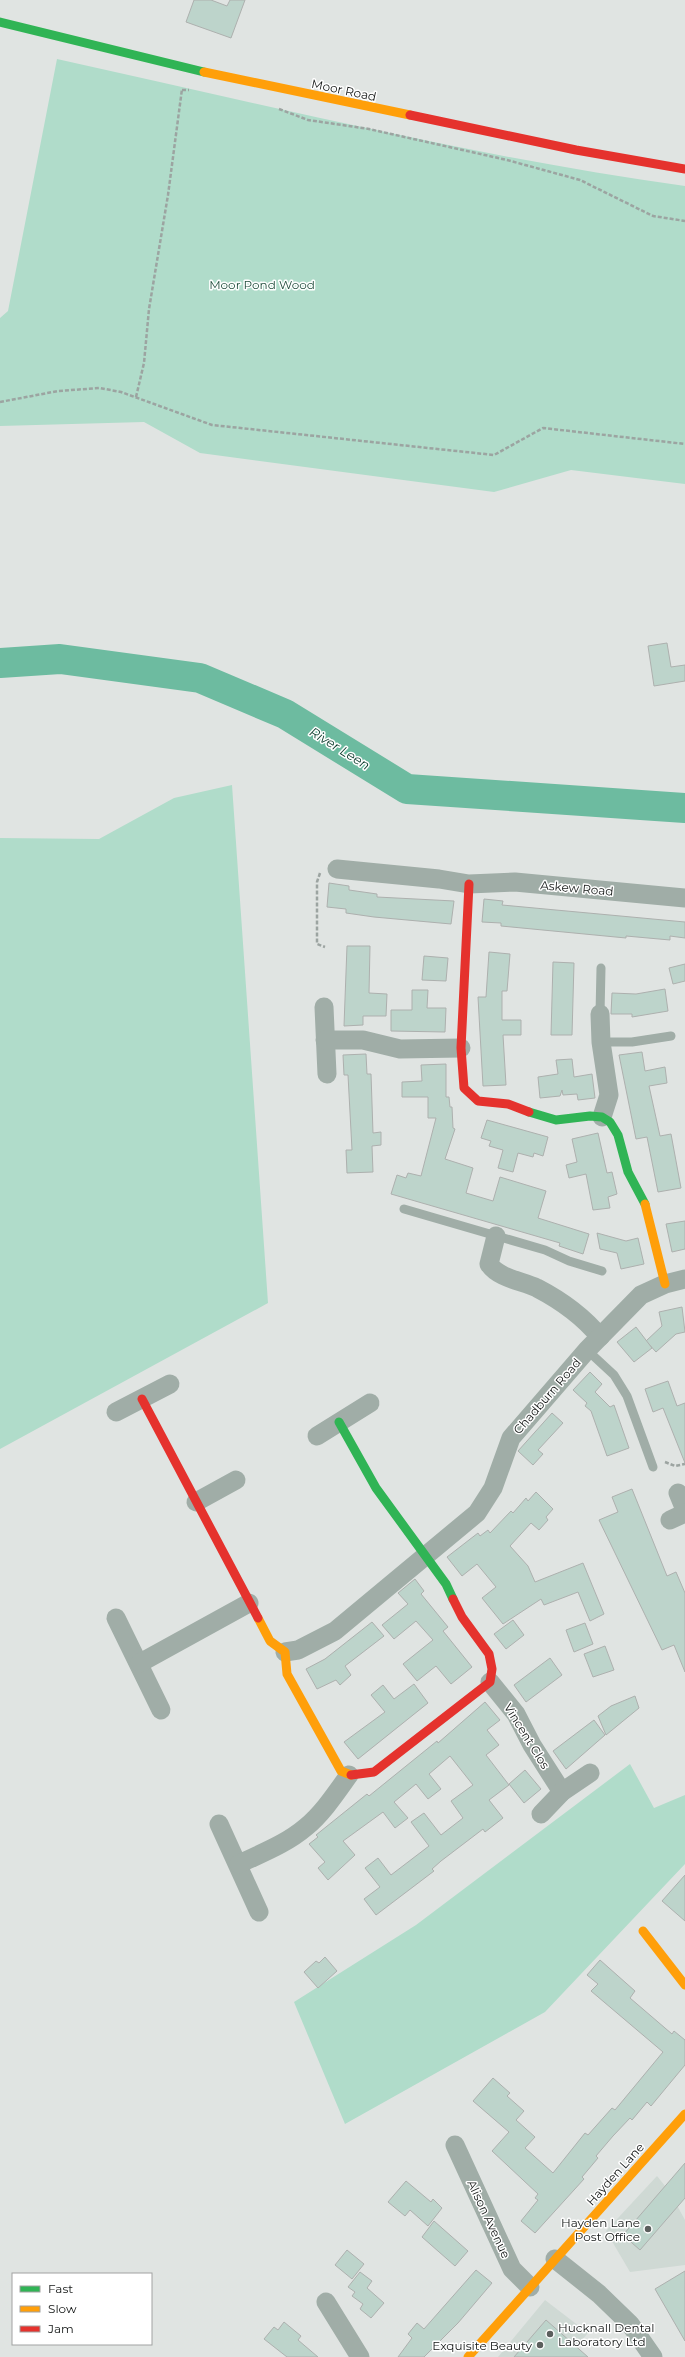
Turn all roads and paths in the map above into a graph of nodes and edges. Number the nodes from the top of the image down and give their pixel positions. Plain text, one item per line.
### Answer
1 (0, 22) edge
2 (184, 68) junction
3 (182, 90) junction
4 (190, 90) dead end
5 (274, 107) dead end
6 (685, 169) edge
7 (685, 221) edge
8 (136, 397) junction
9 (0, 402) edge
10 (685, 444) edge
11 (337, 869) joint
12 (469, 884) junction
13 (685, 898) edge
14 (325, 947) dead end
15 (601, 968) dead end
16 (324, 1007) dead end
17 (600, 1014) joint
18 (671, 1036) dead end
19 (325, 1040) junction
20 (601, 1042) junction
21 (461, 1048) junction
22 (327, 1074) dead end
23 (602, 1117) junction
24 (404, 1210) dead end
25 (496, 1236) junction
26 (602, 1271) dead end
27 (685, 1278) edge
28 (665, 1284) junction
29 (593, 1343) junction
30 (170, 1384) dead end
31 (142, 1398) junction
32 (370, 1403) dead end
33 (116, 1412) dead end
34 (339, 1422) junction
35 (317, 1436) dead end
36 (660, 1457) dead end
37 (685, 1464) edge
38 (653, 1467) dead end
39 (236, 1480) dead end
40 (678, 1492) dead end
41 (196, 1502) junction
42 (680, 1514) edge
43 (426, 1557) junction
44 (249, 1603) junction
45 (116, 1618) dead end
46 (285, 1652) junction
47 (140, 1663) junction
48 (490, 1682) junction
49 (161, 1710) dead end
50 (590, 1774) dead end
51 (349, 1775) junction
52 (562, 1792) junction
53 (541, 1814) dead end
54 (219, 1824) dead end
55 (239, 1864) junction
56 (260, 1912) dead end
57 (643, 1932) dead end
58 (685, 1985) edge
59 (685, 2114) edge
60 (455, 2145) dead end
61 (555, 2259) junction
62 (530, 2287) junction
63 (326, 2302) dead end
64 (360, 2357) edge
65 (468, 2357) edge
66 (653, 2357) edge

1 - 2 street, Moor Road
2 - 3 path
2 - 6 street, Moor Road
3 - 4 path
3 - 8 path
5 - 7 path
8 - 9 path
8 - 10 path
11 - 12 street, Askew Road
11 - 14 path
12 - 13 street, Askew Road
12 - 21 street
15 - 17 lane
16 - 19 street
17 - 20 street
18 - 20 lane
19 - 21 street
19 - 22 street
20 - 23 street
21 - 23 street
23 - 28 street
24 - 25 lane
25 - 26 lane
25 - 29 street
27 - 28 street, Chadburn Road
28 - 29 street, Chadburn Road
29 - 38 lane
29 - 43 street, Chadburn Road
30 - 31 street
31 - 33 street
31 - 41 street
32 - 34 street
34 - 35 street
34 - 43 street
36 - 37 path
39 - 41 street
40 - 42 street
41 - 44 street
43 - 46 street, Chadburn Road
43 - 48 street
44 - 46 street
44 - 47 street
45 - 47 street
46 - 51 street
47 - 49 street
48 - 51 street
48 - 52 street, Vincent Clos
50 - 52 street
51 - 55 street
52 - 53 street
54 - 55 street
55 - 56 street
57 - 58 street
59 - 61 street, Hayden Lane
60 - 62 street, Alison Avenue
61 - 62 street, Hayden Lane
61 - 66 street
62 - 65 street, Hayden Lane
63 - 64 street

